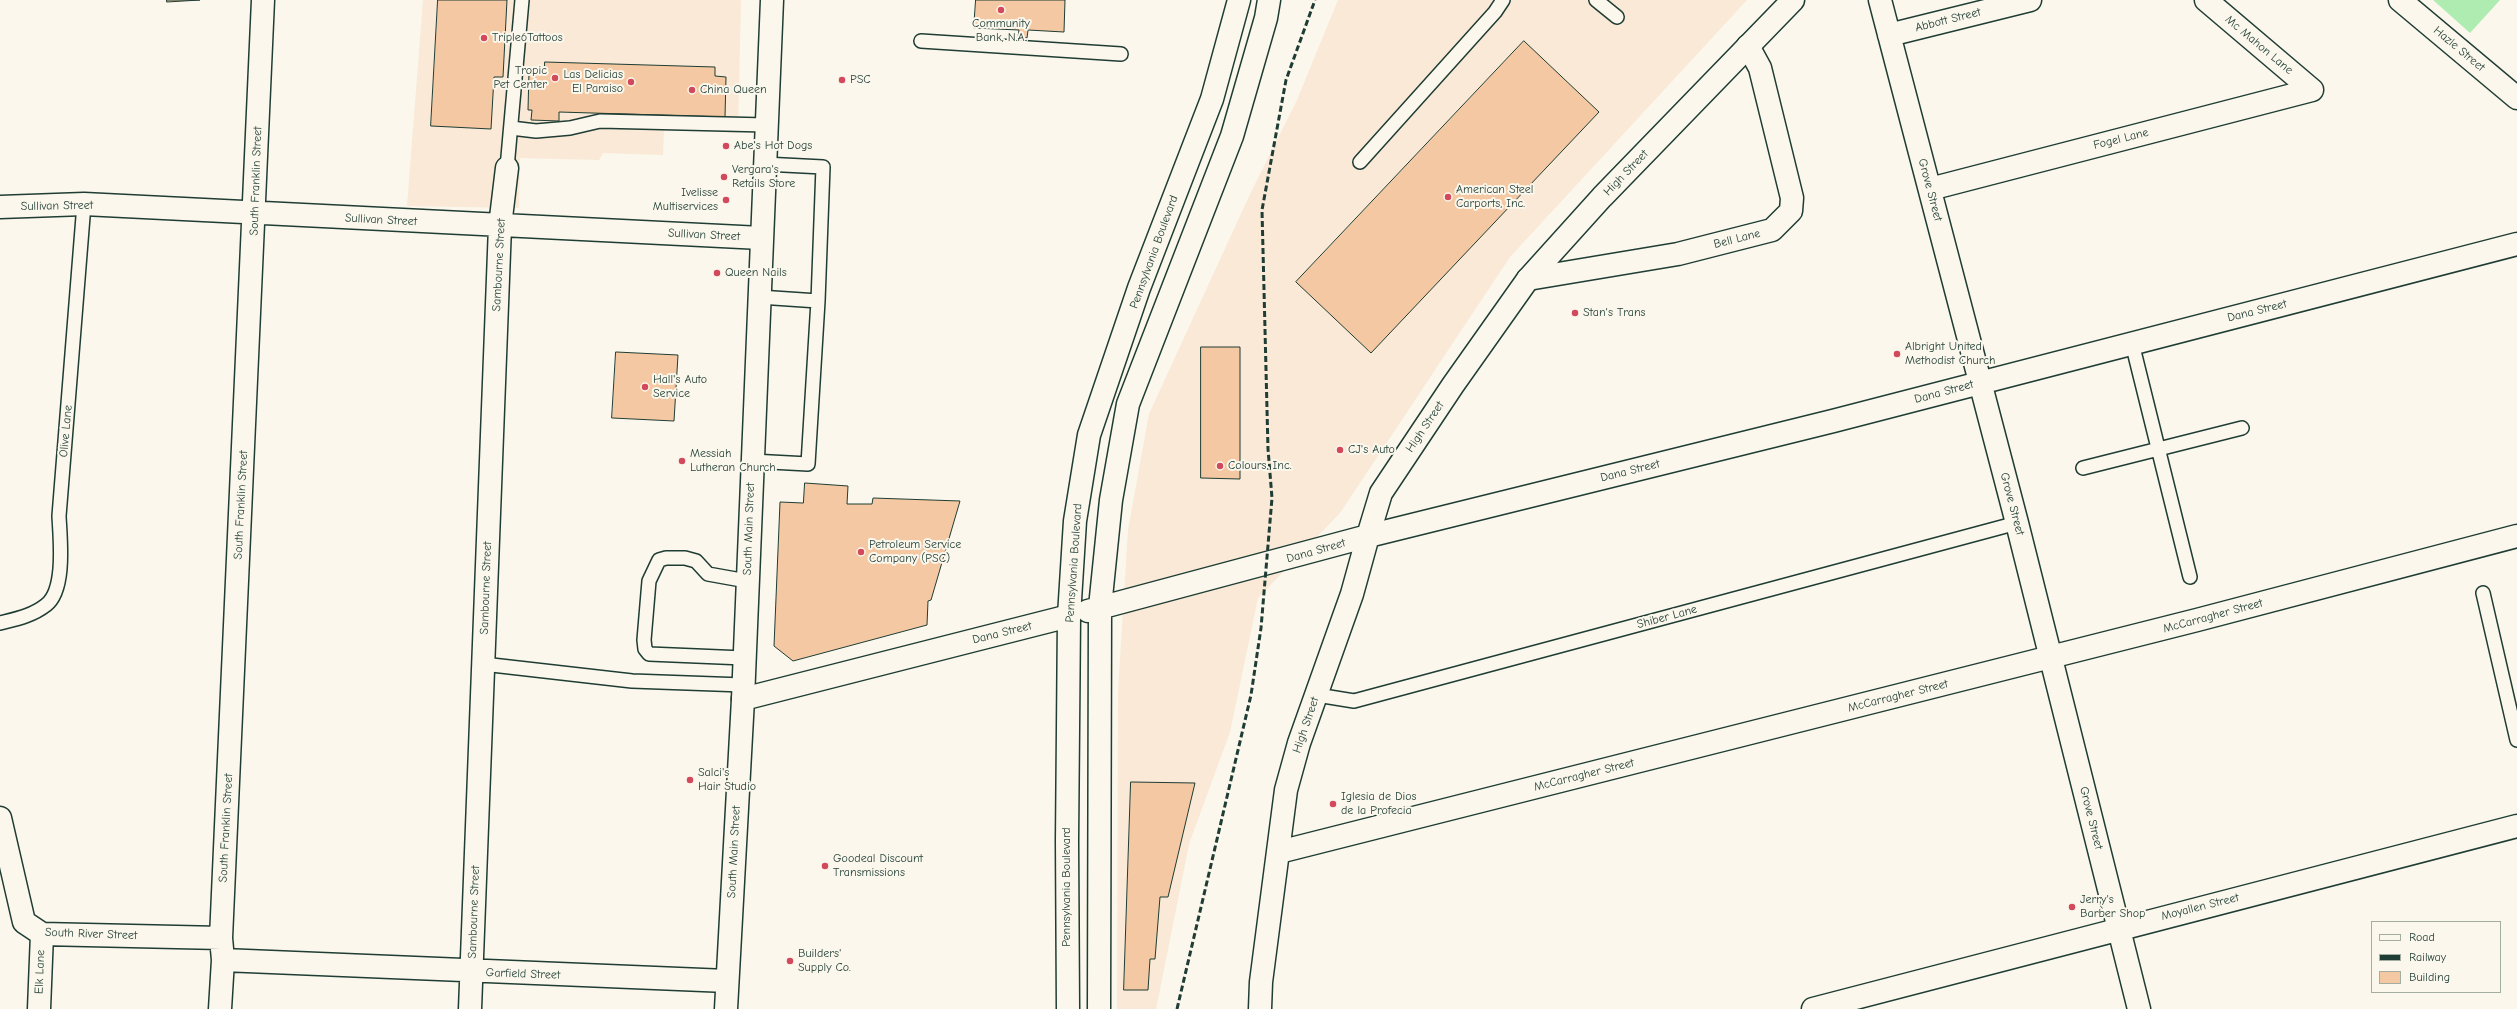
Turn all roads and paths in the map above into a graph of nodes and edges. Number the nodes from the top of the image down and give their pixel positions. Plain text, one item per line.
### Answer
1 (263, 0) edge
2 (522, 0) edge
3 (772, 0) edge
4 (1239, 0) edge
5 (1269, 0) edge
6 (1504, 0) edge
7 (1596, 0) edge
8 (1793, 0) edge
9 (1880, 0) edge
10 (2030, 0) edge
11 (2206, 0) edge
12 (2400, 0) edge
13 (1617, 17) dead end
14 (1889, 35) junction
15 (921, 41) dead end
16 (1748, 46) junction
17 (1121, 54) dead end
18 (2312, 90) joint
19 (2517, 98) edge
20 (766, 124) junction
21 (511, 128) junction
22 (1360, 162) dead end
23 (764, 164) junction
24 (507, 168) joint
25 (1930, 189) junction
26 (84, 204) junction
27 (0, 208) edge
28 (255, 214) junction
29 (500, 226) junction
30 (761, 238) junction
31 (2517, 244) edge
32 (1528, 279) junction
33 (759, 297) junction
34 (818, 300) junction
35 (2132, 343) junction
36 (1979, 382) junction
37 (2242, 428) dead end
38 (2159, 450) junction
39 (752, 461) junction
40 (2083, 468) dead end
41 (2017, 523) junction
42 (1368, 536) junction
43 (2517, 536) edge
44 (2190, 577) dead end
45 (748, 581) junction
46 (2483, 593) dead end
47 (1100, 607) junction
48 (1069, 616) junction
49 (0, 623) edge
50 (2051, 657) junction
51 (744, 658) junction
52 (484, 664) junction
53 (743, 692) junction
54 (1317, 695) junction
55 (2517, 740) edge
56 (0, 818) edge
57 (2517, 825) edge
58 (1279, 852) junction
59 (2119, 928) junction
60 (42, 934) junction
61 (221, 938) junction
62 (223, 960) junction
63 (471, 972) junction
64 (727, 981) junction
65 (38, 1009) edge
66 (220, 1009) edge
67 (470, 1009) edge
68 (726, 1009) edge
69 (1068, 1009) edge
70 (1099, 1009) edge
71 (1260, 1009) edge
72 (1814, 1009) edge
73 (2139, 1009) edge

1 - 28 street, South Franklin Street
2 - 21 lane
3 - 20 street, South Main Street
4 - 48 street, Pennsylvania Boulevard
5 - 47 street
6 - 22 lane
7 - 13 lane
8 - 16 street, High Street
9 - 14 street, Grove Street
10 - 14 street, Abbott Street
11 - 18 street, Mc Mahon Lane
12 - 19 street, Hazle Street
14 - 25 street, Grove Street
15 - 17 lane
16 - 32 street, High Street
16 - 32 street, Bell Lane
18 - 25 street, Fogel Lane
20 - 21 lane
20 - 23 street, South Main Street
21 - 24 lane
23 - 30 street, South Main Street
23 - 34 lane
24 - 29 street, Sambourne Street
25 - 36 street, Grove Street
26 - 27 street, Sullivan Street
26 - 28 street, Sullivan Street
26 - 49 lane, Olive Lane
28 - 29 street, Sullivan Street
28 - 61 street, South Franklin Street
29 - 30 street, Sullivan Street
29 - 52 street, Sambourne Street
30 - 33 street, South Main Street
31 - 35 street, Dana Street
32 - 42 street, High Street
33 - 34 lane
33 - 39 street, South Main Street
34 - 39 lane
35 - 36 street, Dana Street
35 - 38 lane
36 - 41 street, Grove Street
36 - 42 street, Dana Street
37 - 38 lane
38 - 40 lane
38 - 44 lane
39 - 45 street, South Main Street
41 - 50 street, Grove Street
41 - 54 lane, Shiber Lane
42 - 47 street, Dana Street
42 - 54 street, High Street
43 - 50 street, McCarragher Street
45 - 51 street, South Main Street
45 - 51 lane
46 - 55 lane
47 - 48 street, Dana Street
47 - 70 street
48 - 53 street, Dana Street
48 - 69 street, Pennsylvania Boulevard
50 - 58 street, McCarragher Street
50 - 59 street, Grove Street
51 - 53 street, South Main Street
52 - 53 lane
52 - 63 street, Sambourne Street
53 - 64 street, South Main Street
54 - 58 street, High Street
56 - 60 street, South River Street
57 - 59 street, Moyallen Street
58 - 71 street, High Street
59 - 72 street, Moyallen Street
59 - 73 street, Grove Street
60 - 61 street, South River Street
60 - 65 street, Elk Lane
61 - 62 street, South Franklin Street
62 - 63 street, Garfield Street
62 - 66 street, South Franklin Street
63 - 64 street, Garfield Street
63 - 67 street, Sambourne Street
64 - 68 street, South Main Street

